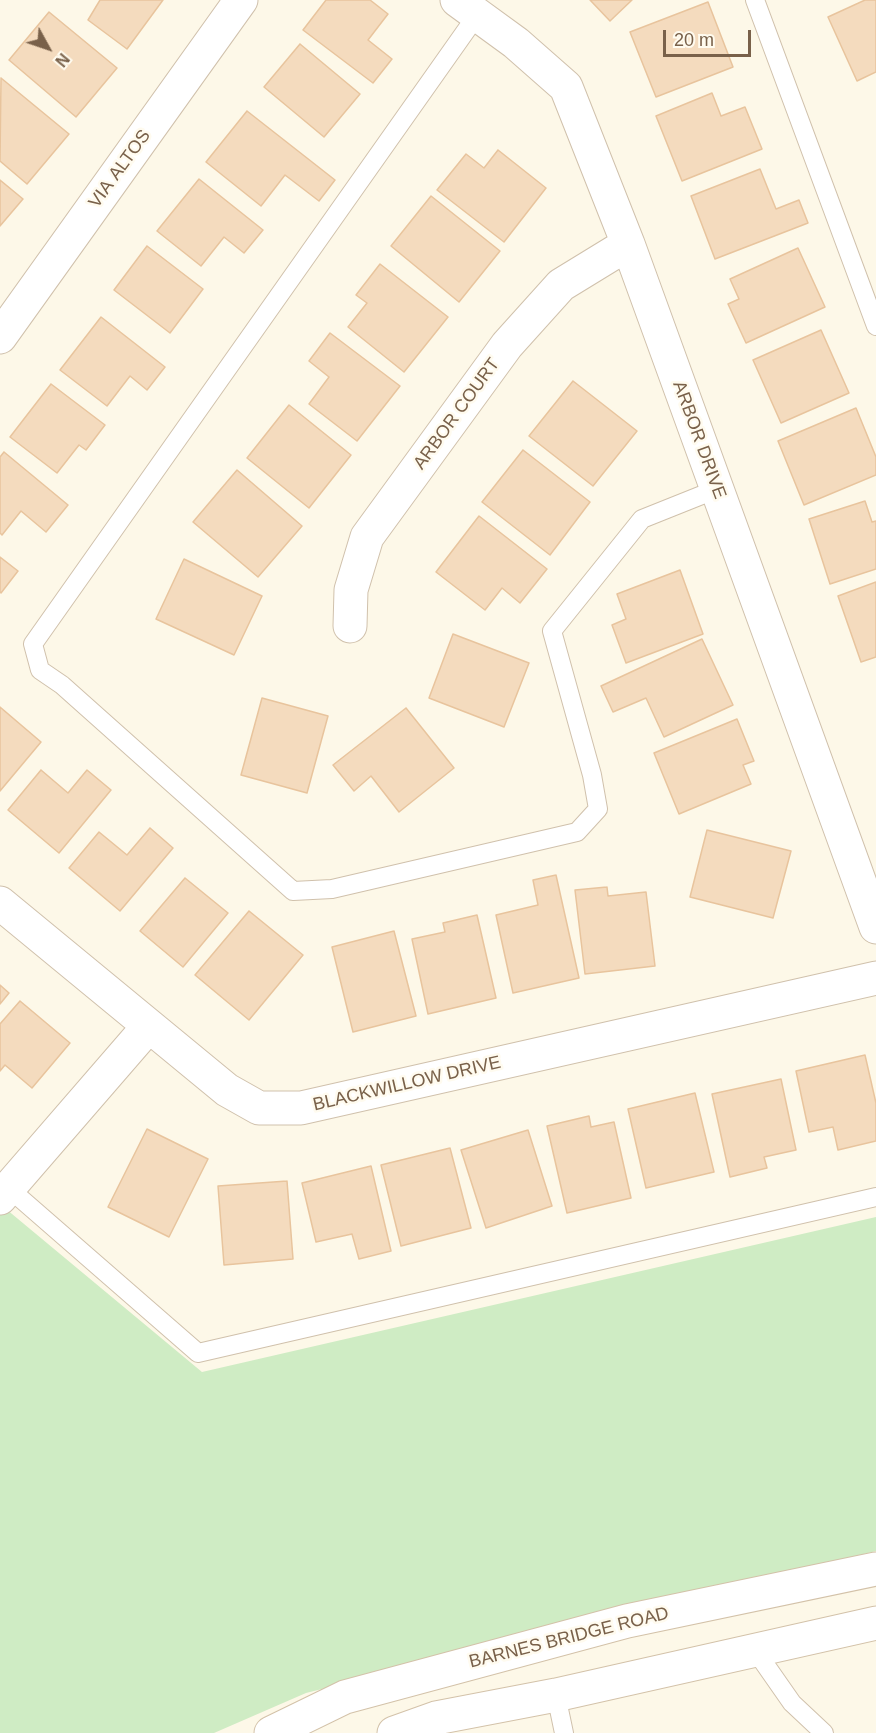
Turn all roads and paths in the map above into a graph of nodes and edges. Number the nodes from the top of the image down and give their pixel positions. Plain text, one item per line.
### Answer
1 (241, 0) edge
2 (755, 0) edge
3 (467, 7) edge
4 (628, 244) junction
5 (876, 326) edge
6 (0, 337) edge
7 (717, 489) junction
8 (350, 626) dead end
9 (0, 903) edge
10 (876, 927) edge
11 (876, 978) edge
12 (148, 1028) junction
13 (3, 1189) edge
14 (876, 1197) edge
15 (876, 1569) edge
16 (876, 1623) edge
17 (755, 1650) junction
18 (556, 1695) junction
19 (271, 1733) edge
20 (394, 1733) edge
21 (564, 1733) edge
22 (824, 1733) edge

1 - 6 street, VIA ALTOS
2 - 5 lane
3 - 4 street, ARBOR DRIVE
3 - 7 lane
4 - 7 street, ARBOR DRIVE
4 - 8 street, ARBOR COURT
7 - 10 street, ARBOR DRIVE
9 - 12 street, BLACKWILLOW DRIVE
11 - 12 street, BLACKWILLOW DRIVE
12 - 13 street
13 - 14 lane
15 - 19 street, BARNES BRIDGE ROAD
16 - 17 street
17 - 18 street
17 - 22 lane
18 - 20 street
18 - 21 lane

